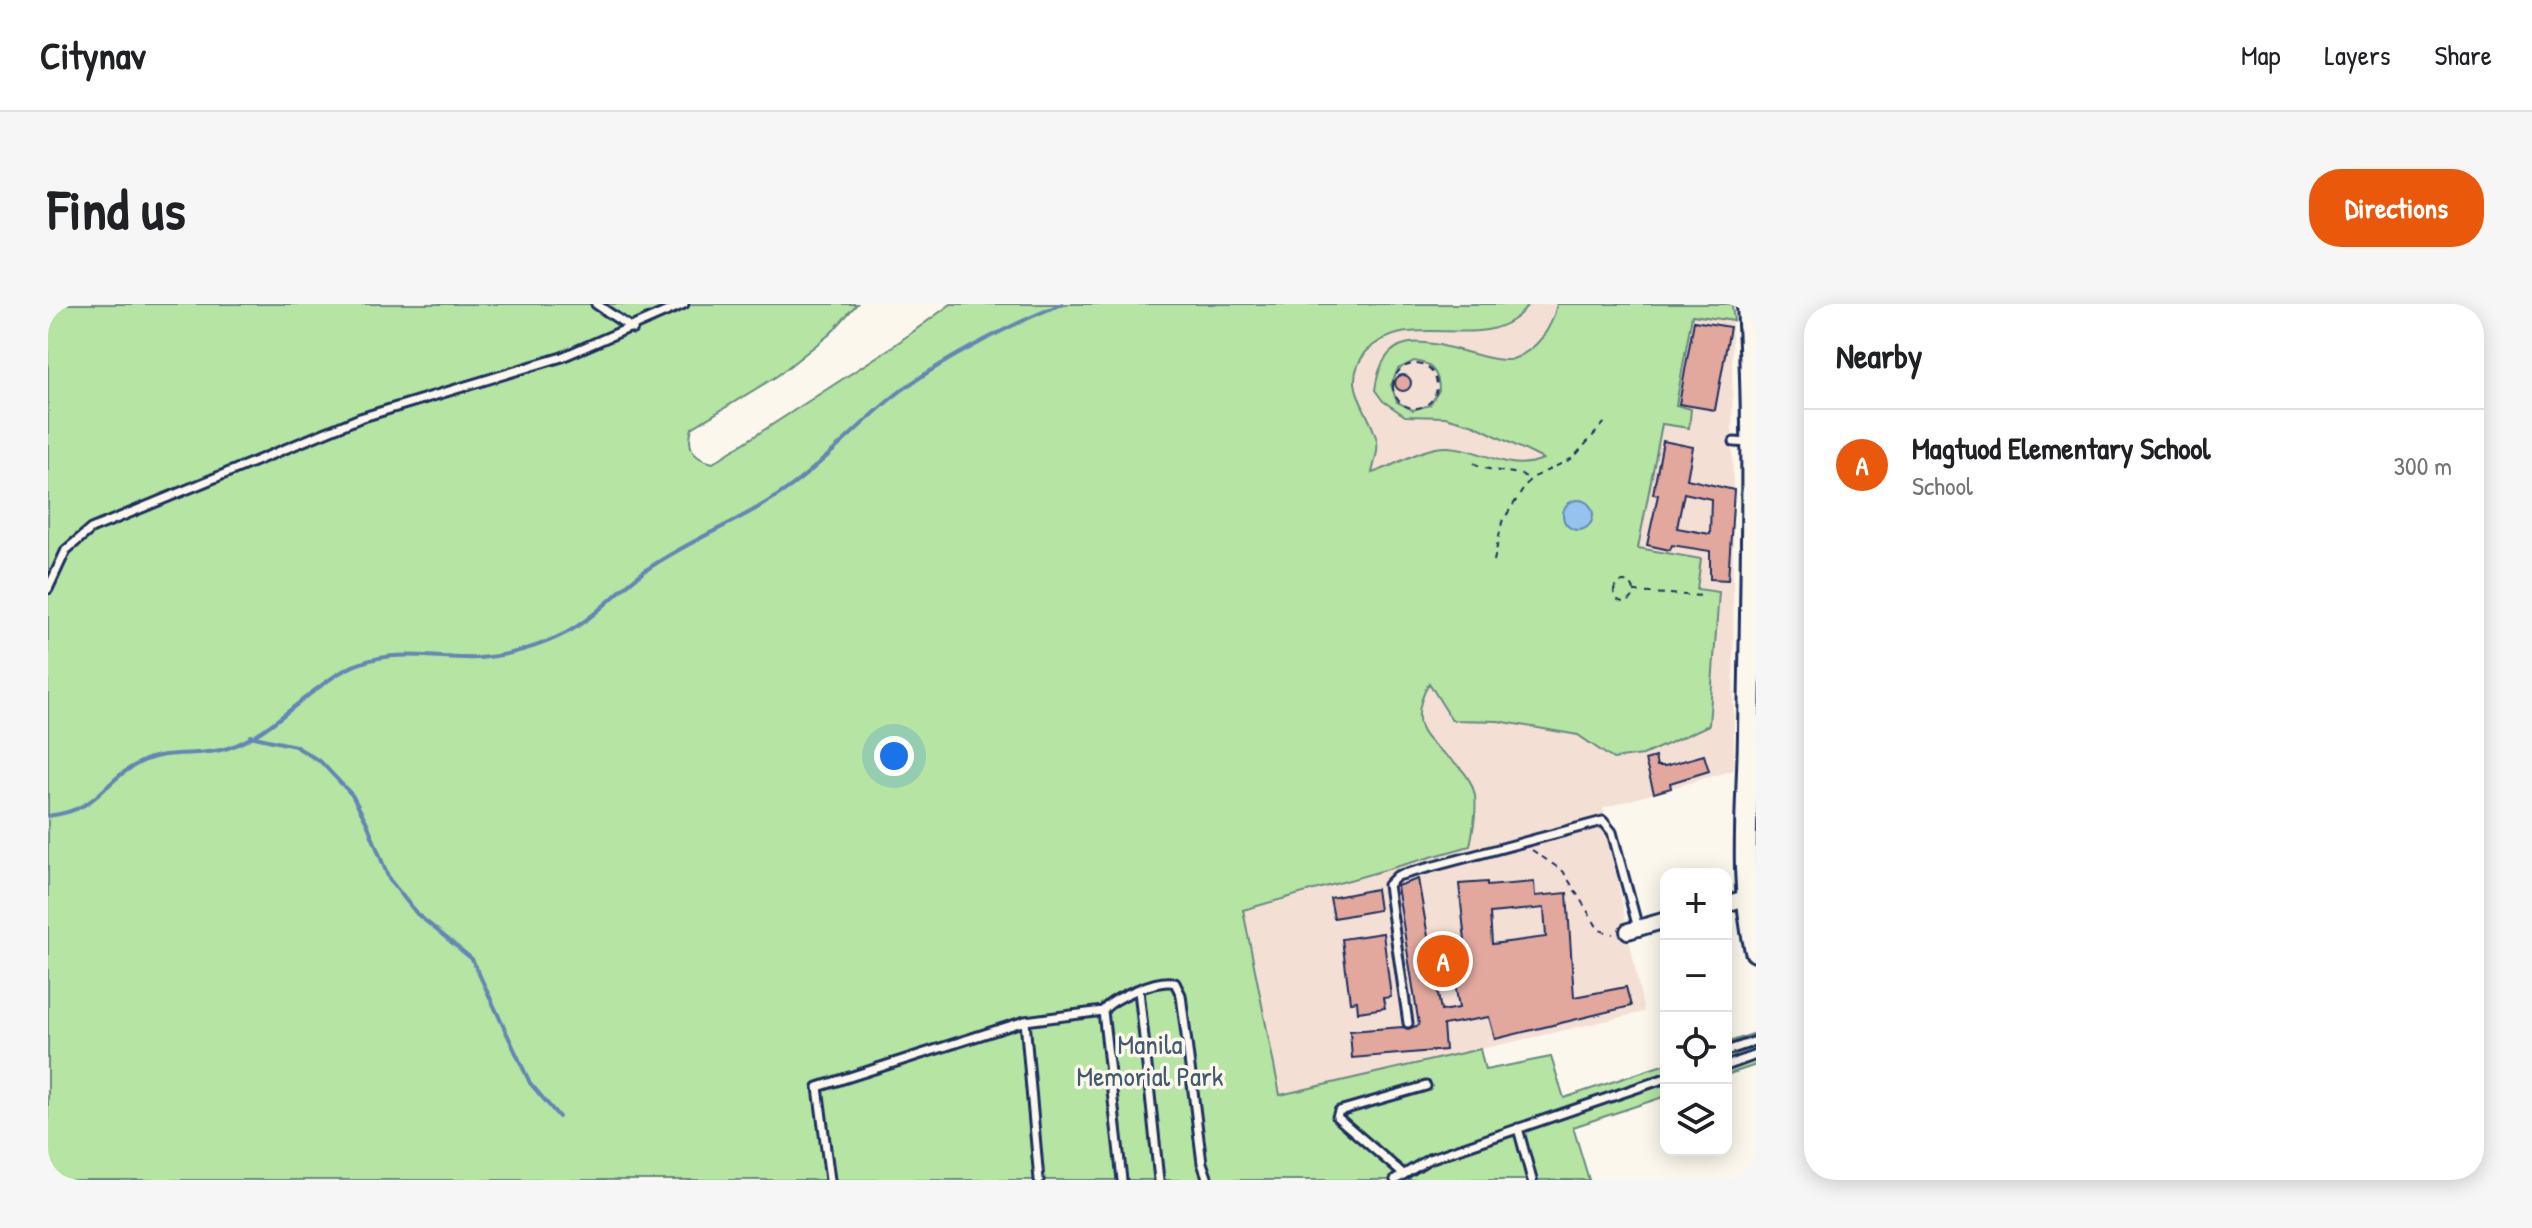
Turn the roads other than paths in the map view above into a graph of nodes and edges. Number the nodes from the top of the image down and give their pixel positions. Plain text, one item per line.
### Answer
1 (596, 304) edge
2 (684, 304) edge
3 (1748, 304) edge
4 (633, 329) junction
5 (48, 589) edge
6 (1736, 901) edge
7 (1660, 922) edge
8 (1633, 930) joint
9 (1756, 951) edge
10 (1139, 990) junction
11 (1103, 1011) junction
12 (1025, 1021) junction
13 (1408, 1023) dead end
14 (1756, 1041) edge
15 (1732, 1049) edge
16 (1756, 1055) edge
17 (1732, 1064) edge
18 (1660, 1080) edge
19 (1426, 1086) dead end
20 (1518, 1128) junction
21 (1398, 1177) edge
22 (830, 1180) edge
23 (1039, 1180) edge
24 (1122, 1180) edge
25 (1159, 1180) edge
26 (1208, 1180) edge
27 (1532, 1180) edge

1 - 4 lane
2 - 4 lane
3 - 6 main road
4 - 5 lane
6 - 9 main road
7 - 8 street
8 - 13 lane
10 - 11 lane
10 - 25 lane
10 - 26 lane
11 - 12 lane
11 - 24 lane
12 - 22 lane
12 - 23 lane
14 - 15 lane
16 - 17 lane
18 - 20 lane
19 - 21 lane
20 - 21 lane
20 - 27 lane

